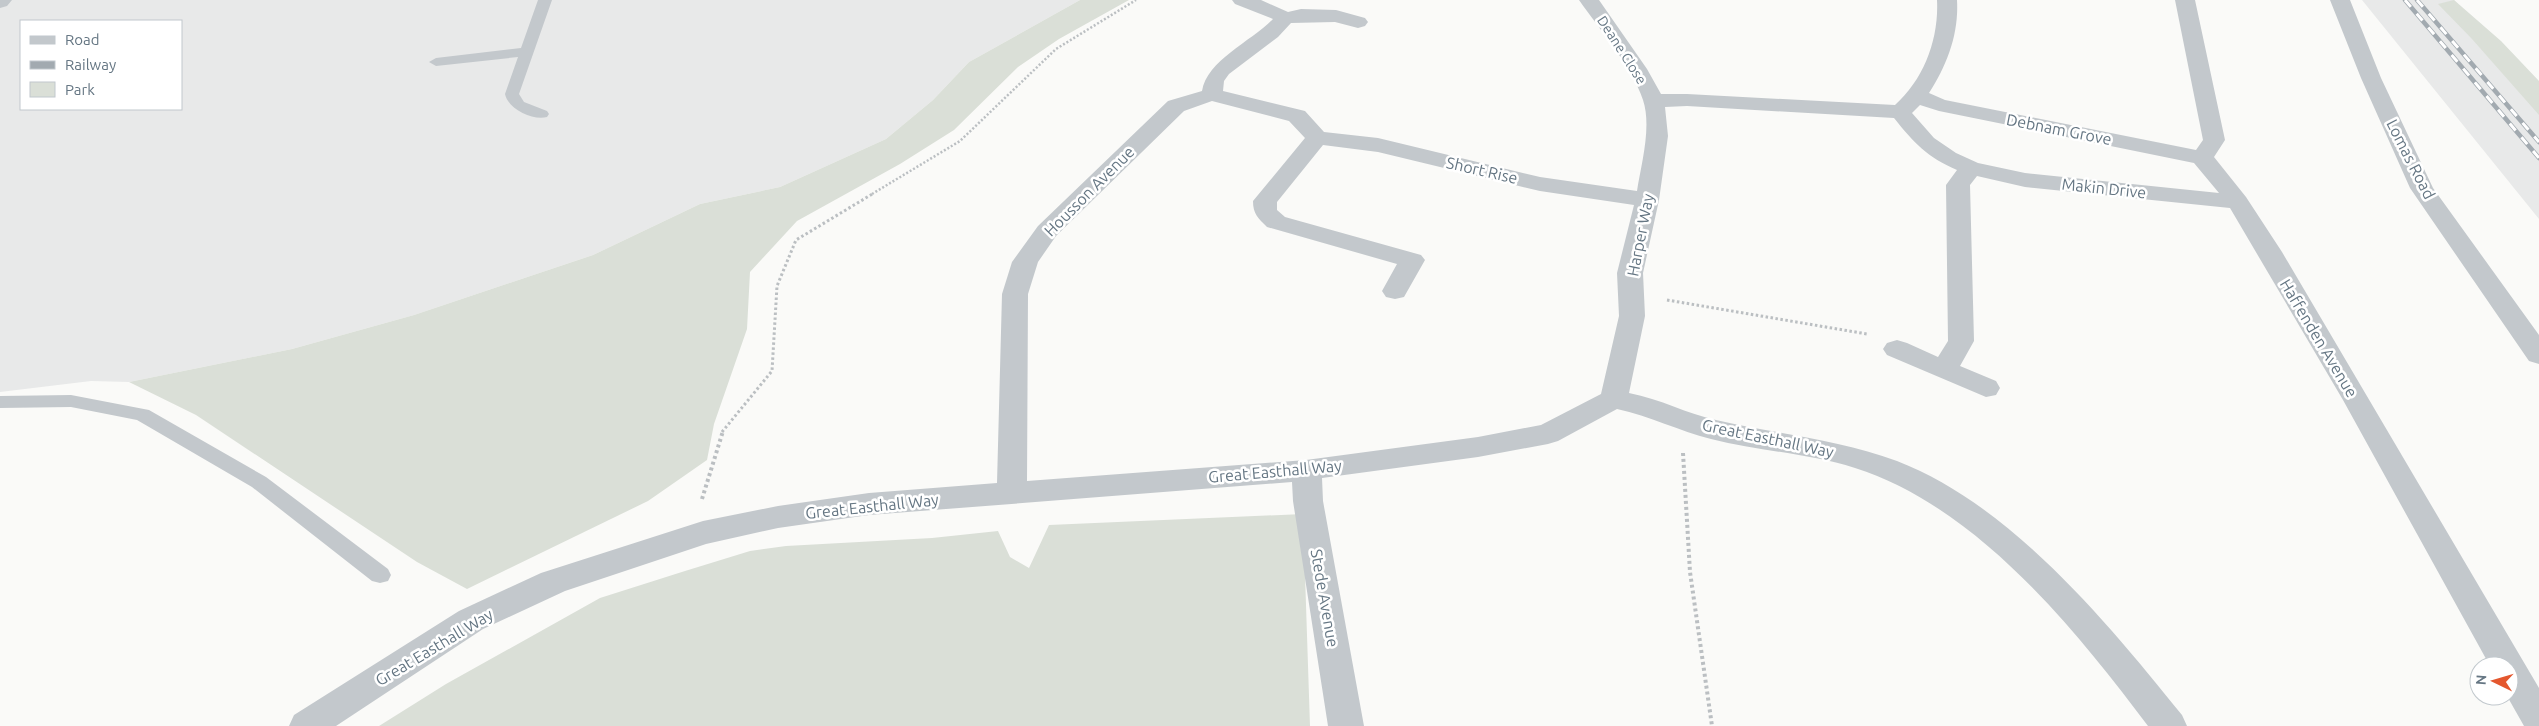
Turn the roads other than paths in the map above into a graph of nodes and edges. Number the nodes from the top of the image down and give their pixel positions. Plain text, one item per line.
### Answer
1 (545, 0) edge
2 (1242, 0) edge
3 (1589, 0) edge
4 (1947, 0) edge
5 (2185, 0) edge
6 (2340, 0) edge
7 (1285, 18) junction
8 (1358, 22) dead end
9 (527, 52) junction
10 (436, 62) dead end
11 (1212, 95) junction
12 (1916, 96) junction
13 (1654, 101) junction
14 (1900, 112) junction
15 (542, 114) dead end
16 (1317, 138) junction
17 (2202, 158) junction
18 (1971, 168) junction
19 (1647, 200) junction
20 (2238, 202) junction
21 (1395, 291) dead end
22 (1897, 349) road end
23 (2539, 355) edge
24 (1944, 370) junction
25 (1986, 388) dead end
26 (1614, 398) junction
27 (0, 402) edge
28 (1306, 470) junction
29 (1011, 493) junction
30 (380, 575) dead end
31 (2503, 656) edge
32 (2519, 685) edge
33 (2539, 720) edge
34 (307, 726) edge
35 (1346, 726) edge
36 (2169, 726) edge

1 - 9 lane
2 - 7 street
3 - 13 street, Deane Close
4 - 12 street
5 - 17 street
6 - 23 street, Lomas Road
7 - 8 street
7 - 11 street
9 - 10 lane
9 - 15 lane
11 - 16 street
11 - 29 street, Housson Avenue
12 - 14 street
12 - 17 street, Debnam Grove
13 - 14 street
13 - 19 street, Harper Way
14 - 18 street, Makin Drive
16 - 19 street, Short Rise
16 - 21 street
17 - 20 street, Haffenden Avenue
18 - 20 street, Makin Drive
18 - 24 street
19 - 26 street, Harper Way
20 - 31 street, Haffenden Avenue
22 - 24 street
24 - 25 street
26 - 28 street, Great Easthall Way
26 - 36 street, Great Easthall Way
27 - 30 lane
28 - 29 street, Great Easthall Way
28 - 35 street, Stede Avenue
29 - 34 street, Great Easthall Way
32 - 33 street, Haffenden Avenue

